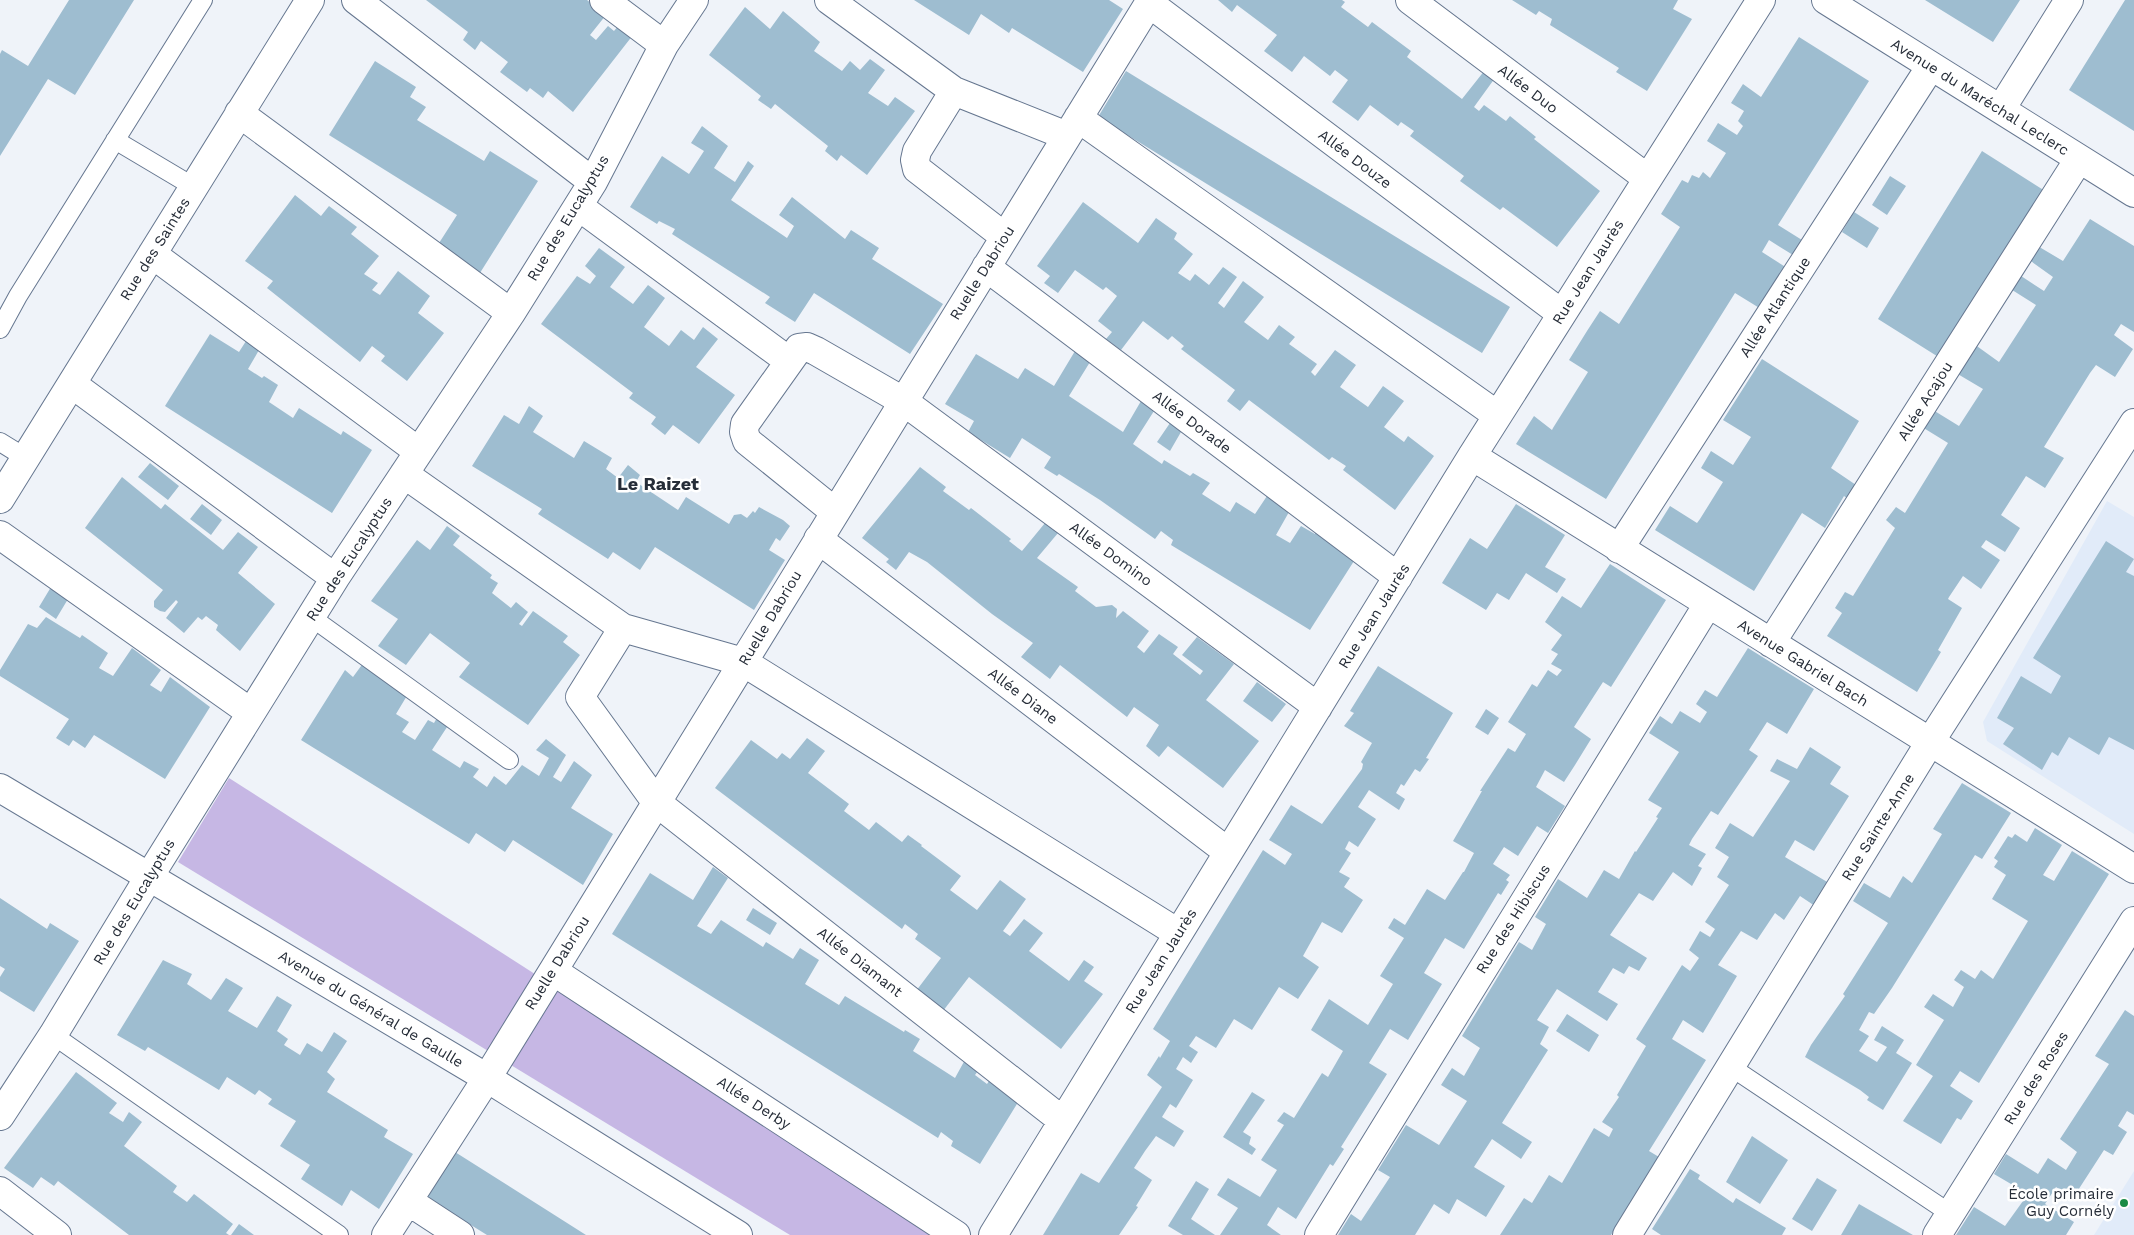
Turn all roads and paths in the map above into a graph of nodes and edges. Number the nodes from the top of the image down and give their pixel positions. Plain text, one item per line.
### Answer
1 (202, 0) edge
2 (310, 0) edge
3 (356, 0) edge
4 (604, 0) edge
5 (694, 0) edge
6 (829, 0) edge
7 (1410, 0) edge
8 (1760, 0) edge
9 (1826, 0) edge
10 (2069, 0) edge
11 (1150, 2) edge
12 (1865, 10) edge
13 (664, 45) junction
14 (1931, 66) junction
15 (954, 91) junction
16 (2001, 109) junction
17 (240, 113) junction
18 (1072, 127) junction
19 (115, 140) junction
20 (2079, 159) junction
21 (1647, 178) junction
22 (593, 182) junction
23 (194, 187) junction
24 (2134, 193) edge
25 (578, 206) junction
26 (1004, 237) junction
27 (152, 254) junction
28 (986, 267) junction
29 (511, 313) junction
30 (1562, 314) junction
31 (0, 329) edge
32 (790, 360) junction
33 (72, 384) junction
34 (903, 401) junction
35 (1497, 415) junction
36 (2134, 423) edge
37 (0, 442) edge
38 (418, 451) junction
39 (1472, 456) junction
40 (26, 458) junction
41 (404, 474) junction
42 (0, 499) edge
43 (835, 512) junction
44 (0, 535) edge
45 (818, 539) junction
46 (1619, 549) junction
47 (1398, 577) junction
48 (335, 578) junction
49 (1708, 604) junction
50 (311, 617) junction
51 (623, 628) junction
52 (1771, 643) junction
53 (743, 662) junction
54 (1318, 707) junction
55 (250, 712) junction
56 (1930, 742) junction
57 (509, 760) dead end
58 (0, 788) edge
59 (656, 802) junction
60 (1228, 852) junction
61 (2134, 869) edge
62 (148, 876) junction
63 (2134, 921) edge
64 (1178, 933) junction
65 (553, 971) junction
66 (53, 1035) junction
67 (1731, 1067) junction
68 (487, 1078) junction
69 (0, 1116) edge
70 (1063, 1121) junction
71 (0, 1191) edge
72 (408, 1201) junction
73 (1944, 1224) edge
74 (57, 1235) edge
75 (339, 1235) edge
76 (386, 1235) edge
77 (460, 1235) edge
78 (738, 1235) edge
79 (956, 1235) edge
80 (993, 1235) edge
81 (1319, 1235) edge
82 (1627, 1235) edge

1 - 19 lane
2 - 17 street, Rue des Saintes
3 - 22 street
4 - 13 street
5 - 13 street, Rue des Eucalyptus
6 - 15 street
7 - 21 street, Allée Duo
8 - 21 street, Rue Jean Jaurès
9 - 12 street, Avenue du Maréchal Leclerc
10 - 16 street
11 - 18 street, Ruelle Dabriou
11 - 30 street, Allée Douze
12 - 14 street, Avenue du Maréchal Leclerc
13 - 22 street, Rue des Eucalyptus
14 - 16 street, Avenue du Maréchal Leclerc
14 - 46 street, Allée Atlantique
15 - 18 street
15 - 26 street
16 - 20 street, Avenue du Maréchal Leclerc
17 - 23 street, Rue des Saintes
17 - 29 street
18 - 26 street, Ruelle Dabriou
18 - 35 street
19 - 23 lane
19 - 31 lane
20 - 24 street, Avenue du Maréchal Leclerc
20 - 52 street, Allée Acajou
21 - 30 street, Rue Jean Jaurès
22 - 25 street, Rue des Eucalyptus
23 - 27 street, Rue des Saintes
25 - 29 street, Rue des Eucalyptus
25 - 32 street
26 - 28 street, Ruelle Dabriou
27 - 33 street, Rue des Saintes
27 - 38 street
28 - 34 street, Ruelle Dabriou
28 - 47 street, Allée Dorade
29 - 38 street, Rue des Eucalyptus
30 - 35 street, Rue Jean Jaurès
32 - 34 street, Allée Domino
32 - 43 street
33 - 40 street, Rue des Saintes
33 - 48 street
34 - 43 street, Ruelle Dabriou
34 - 54 street, Allée Domino
35 - 39 street, Rue Jean Jaurès
36 - 56 street, Rue Sainte-Anne
37 - 40 lane
38 - 41 street, Rue des Eucalyptus
39 - 46 street, Avenue Gabriel Bach
39 - 47 street, Rue Jean Jaurès
40 - 42 street, Rue des Saintes
41 - 48 street, Rue des Eucalyptus
41 - 51 street
43 - 45 street, Ruelle Dabriou
44 - 55 street
45 - 53 street, Ruelle Dabriou
45 - 60 street, Allée Diane
46 - 49 street, Avenue Gabriel Bach
47 - 54 street, Rue Jean Jaurès
48 - 50 street, Rue des Eucalyptus
49 - 52 street, Avenue Gabriel Bach
49 - 81 street, Rue des Hibiscus
50 - 55 street, Rue des Eucalyptus
50 - 57 lane
51 - 53 street
51 - 59 street, Allée Diamant
52 - 56 street, Avenue Gabriel Bach
53 - 59 street, Ruelle Dabriou
53 - 64 street
54 - 60 street, Rue Jean Jaurès
55 - 62 street, Rue des Eucalyptus
56 - 61 street, Avenue Gabriel Bach
56 - 67 street, Rue Sainte-Anne
58 - 62 street, Avenue du Général de Gaulle
59 - 65 street, Ruelle Dabriou
59 - 70 street, Allée Diamant
60 - 64 street, Rue Jean Jaurès
62 - 66 street, Rue des Eucalyptus
62 - 68 street, Avenue du Général de Gaulle
63 - 73 street, Rue des Roses
64 - 70 street, Rue Jean Jaurès
65 - 68 street, Ruelle Dabriou
65 - 79 street, Allée Derby
66 - 69 street, Rue des Eucalyptus
66 - 75 lane
67 - 73 lane
67 - 82 street, Rue Sainte-Anne
68 - 72 street, Ruelle Dabriou
68 - 78 street, Avenue du Général de Gaulle
70 - 80 street, Rue Jean Jaurès
71 - 74 street
72 - 76 street, Ruelle Dabriou
72 - 77 street

